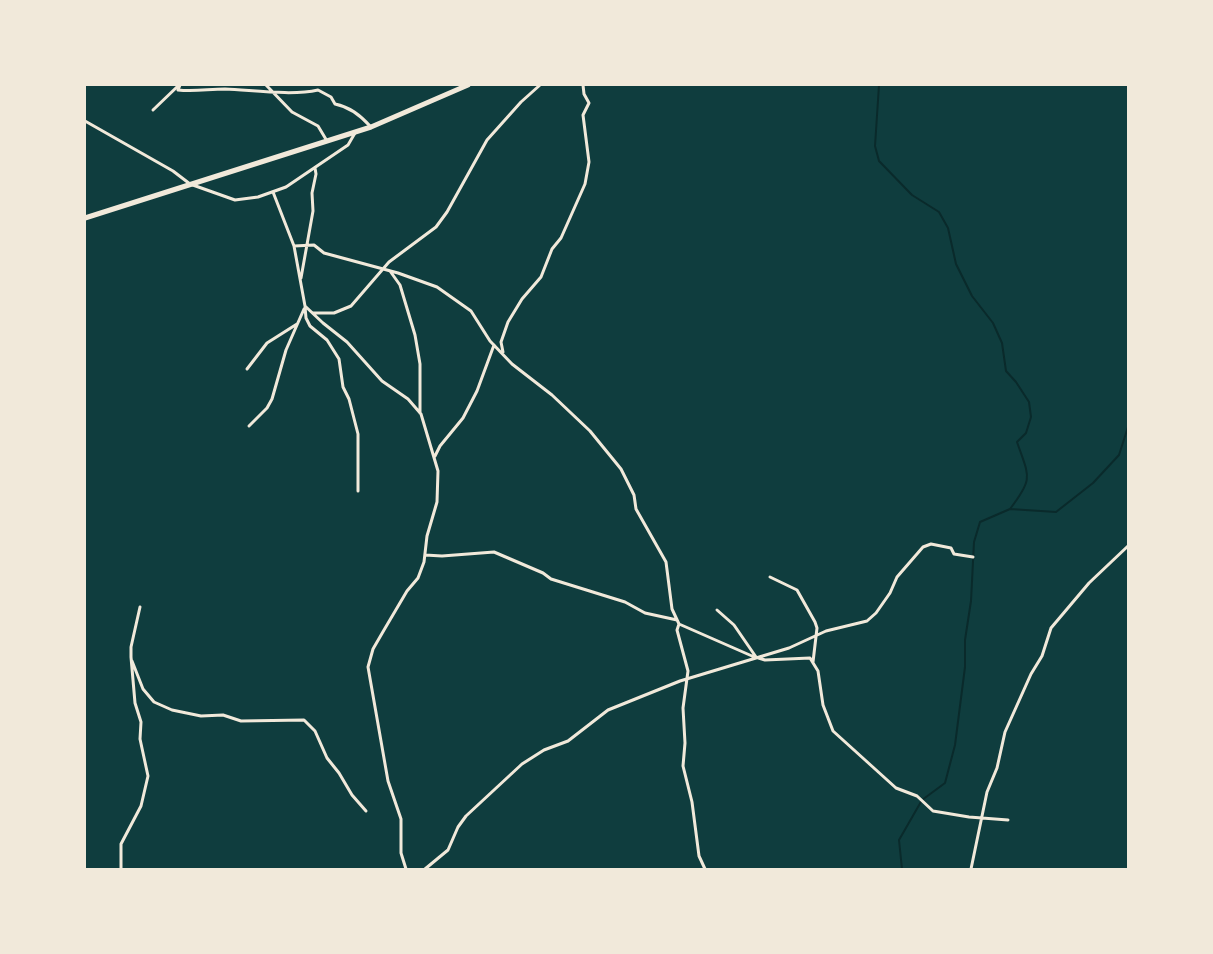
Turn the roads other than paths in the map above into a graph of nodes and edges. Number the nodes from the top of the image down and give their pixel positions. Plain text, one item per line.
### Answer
1 (180, 85) edge
2 (266, 85) edge
3 (468, 85) edge
4 (540, 85) edge
5 (583, 85) edge
6 (272, 90) junction
7 (153, 110) dead end
8 (85, 121) edge
9 (371, 127) junction
10 (356, 131) junction
11 (327, 140) junction
12 (314, 168) junction
13 (190, 184) junction
14 (273, 192) junction
15 (85, 218) edge
16 (306, 245) junction
17 (294, 246) junction
18 (382, 268) junction
19 (389, 270) junction
20 (301, 280) junction
21 (306, 306) junction
22 (312, 314) junction
23 (298, 324) junction
24 (494, 345) junction
25 (503, 354) junction
26 (247, 369) dead end
27 (420, 413) junction
28 (249, 426) dead end
29 (435, 457) junction
30 (358, 491) dead end
31 (1128, 546) edge
32 (425, 555) junction
33 (973, 557) dead end
34 (770, 577) dead end
35 (140, 608) dead end
36 (717, 610) dead end
37 (678, 622) junction
38 (815, 637) junction
39 (758, 658) junction
40 (132, 661) junction
41 (812, 662) junction
42 (687, 679) junction
43 (366, 811) dead end
44 (982, 818) junction
45 (1008, 820) dead end
46 (121, 869) edge
47 (406, 869) edge
48 (425, 869) edge
49 (705, 869) edge
50 (971, 869) edge

1 - 6 street
1 - 7 street
2 - 6 street
3 - 9 highway
4 - 18 street
5 - 25 street
6 - 9 street
6 - 11 street
8 - 13 street
9 - 10 highway
10 - 11 highway
10 - 12 street
11 - 13 highway
12 - 14 street
12 - 16 street
13 - 14 street
13 - 15 highway
14 - 17 street
16 - 17 street
16 - 18 street
16 - 20 street
17 - 20 street
18 - 19 street
18 - 22 street
19 - 24 street
19 - 27 street
20 - 21 street
21 - 22 street
21 - 23 street
21 - 30 street
22 - 27 street
23 - 26 street
23 - 28 street
24 - 25 street
24 - 29 street
25 - 37 street
27 - 29 street
29 - 32 street
31 - 44 street
32 - 37 street
32 - 47 street
33 - 38 street
34 - 38 street
35 - 40 street
36 - 39 street
37 - 39 street
37 - 42 street
38 - 39 street
38 - 41 street
39 - 41 street
39 - 42 street
40 - 43 street
40 - 46 street
41 - 44 street
42 - 48 street
42 - 49 street
44 - 45 street
44 - 50 street

